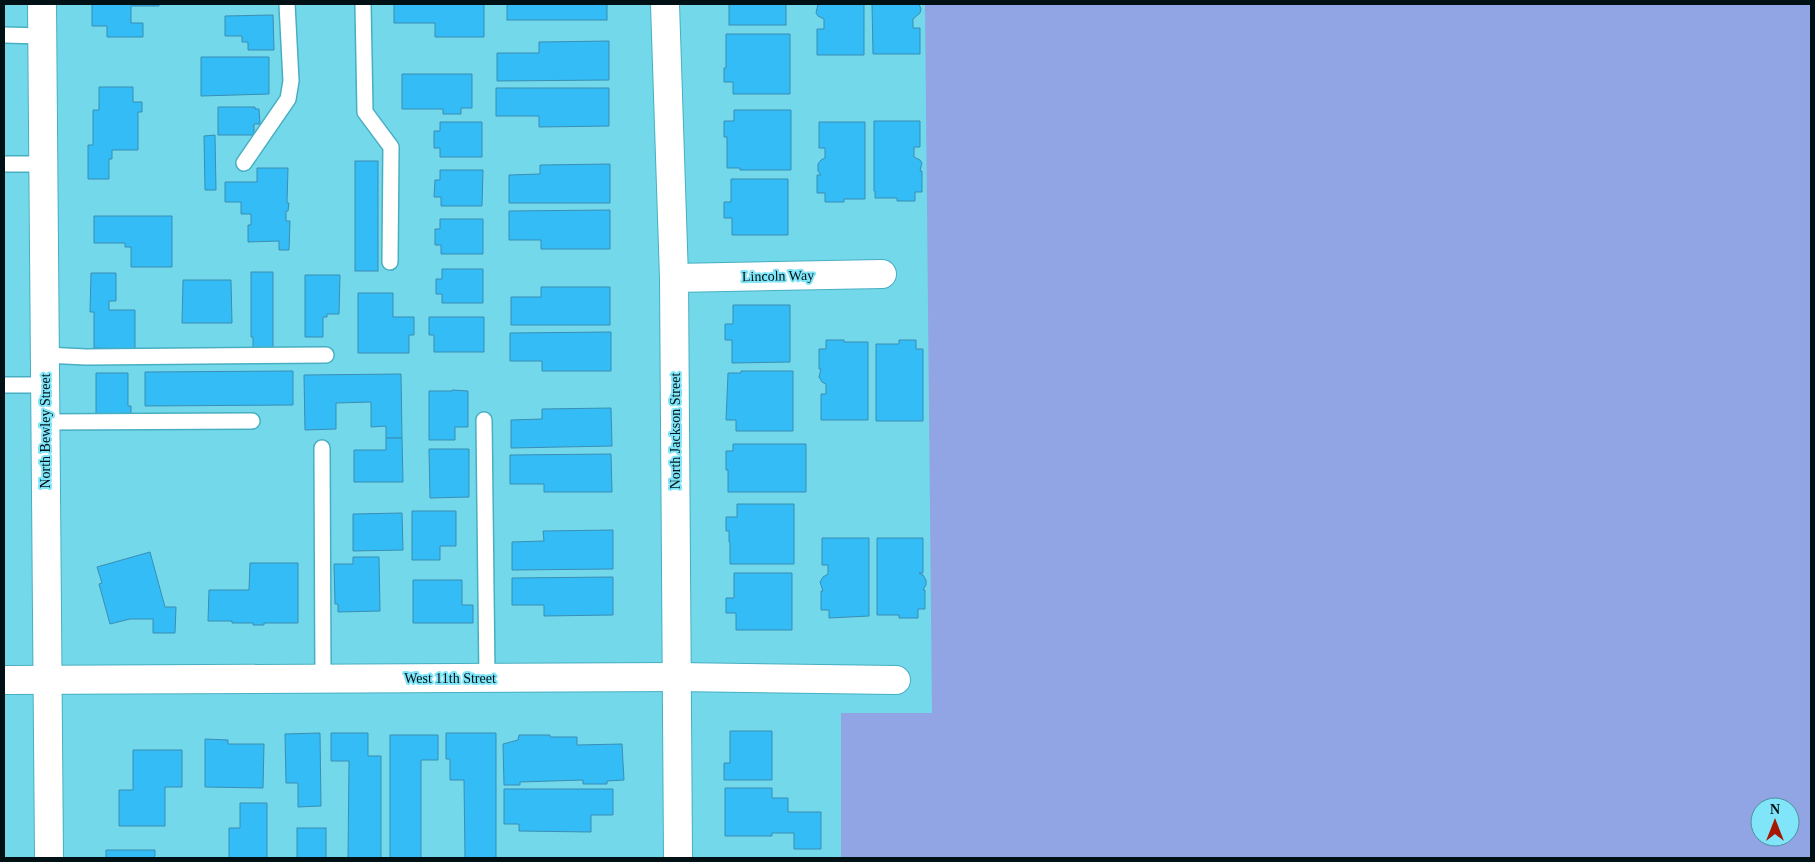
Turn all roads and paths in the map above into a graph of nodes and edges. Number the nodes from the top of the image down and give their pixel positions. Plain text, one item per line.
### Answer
1 (42, 4) edge
2 (288, 4) edge
3 (363, 4) edge
4 (665, 4) edge
5 (4, 35) edge
6 (42, 36) junction
7 (244, 163) dead end
8 (4, 164) edge
9 (43, 164) junction
10 (390, 262) dead end
11 (882, 274) dead end
12 (674, 278) junction
13 (44, 355) junction
14 (326, 355) dead end
15 (4, 386) edge
16 (44, 386) junction
17 (484, 420) dead end
18 (252, 421) dead end
19 (45, 422) junction
20 (322, 448) dead end
21 (487, 677) junction
22 (676, 677) junction
23 (323, 678) junction
24 (47, 679) junction
25 (4, 680) edge
26 (896, 680) dead end
27 (49, 858) edge
28 (678, 858) edge

1 - 6 street, North Bewley Street
2 - 7 lane
3 - 10 lane
4 - 12 street, North Jackson Street
5 - 6 lane
6 - 9 street, North Bewley Street
8 - 9 lane
9 - 13 street, North Bewley Street
11 - 12 street, Lincoln Way
12 - 22 street, North Jackson Street
13 - 14 lane
13 - 16 street, North Bewley Street
15 - 16 lane
16 - 19 street, North Bewley Street
17 - 21 lane
18 - 19 lane
19 - 24 street, North Bewley Street
20 - 23 lane
21 - 22 street, West 11th Street
21 - 23 street, West 11th Street
22 - 26 street, West 11th Street
22 - 28 street, North Jackson Street
23 - 24 street, West 11th Street
24 - 25 street, West 11th Street
24 - 27 street, North Bewley Street

